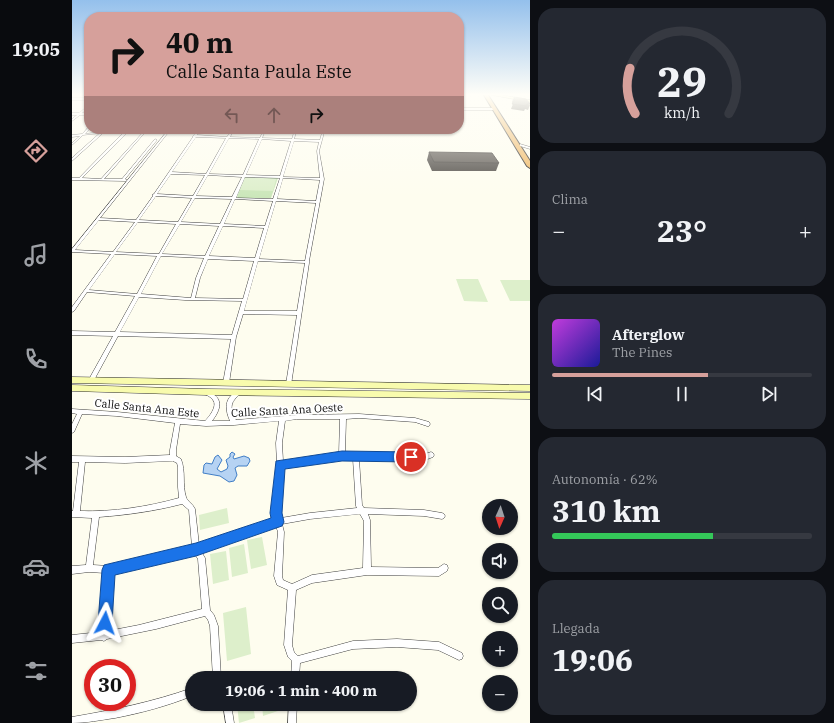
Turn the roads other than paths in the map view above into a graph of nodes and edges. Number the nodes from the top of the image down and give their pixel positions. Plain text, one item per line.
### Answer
1 (506, 129) edge
2 (511, 129) edge
3 (83, 134) joint
4 (101, 134) edge
5 (125, 134) edge
6 (143, 134) edge
7 (162, 134) edge
8 (166, 134) edge
9 (230, 134) edge
10 (262, 134) edge
11 (294, 134) edge
12 (323, 134) edge
13 (72, 136) edge
14 (194, 136) joint
15 (228, 138) junction
16 (260, 139) junction
17 (292, 140) junction
18 (321, 141) junction
19 (72, 144) edge
20 (528, 150) edge
21 (72, 160) edge
22 (530, 160) edge
23 (530, 166) edge
24 (170, 173) junction
25 (206, 174) junction
26 (242, 176) junction
27 (281, 178) junction
28 (72, 179) edge
29 (80, 179) junction
30 (102, 179) junction
31 (322, 179) junction
32 (122, 180) junction
33 (128, 180) junction
34 (154, 195) junction
35 (195, 197) junction
36 (233, 199) junction
37 (274, 201) junction
38 (318, 202) junction
39 (97, 219) junction
40 (137, 221) junction
41 (178, 224) junction
42 (221, 226) junction
43 (266, 227) junction
44 (72, 251) edge
45 (113, 254) junction
46 (160, 255) junction
47 (207, 257) junction
48 (256, 260) junction
49 (308, 262) junction
50 (87, 290) junction
51 (140, 295) junction
52 (193, 298) junction
53 (245, 300) junction
54 (72, 310) edge
55 (241, 312) junction
56 (300, 313) junction
57 (72, 333) edge
58 (118, 334) junction
59 (234, 337) junction
60 (72, 380) edge
61 (91, 381) junction
62 (174, 382) junction
63 (226, 383) junction
64 (280, 384) junction
65 (289, 384) junction
66 (439, 386) junction
67 (72, 388) edge
68 (530, 388) edge
69 (170, 390) junction
70 (206, 392) junction
71 (239, 392) junction
72 (279, 393) junction
73 (442, 395) junction
74 (530, 396) edge
75 (72, 411) edge
76 (82, 411) junction
77 (343, 417) junction
78 (282, 419) junction
79 (178, 421) junction
80 (234, 423) junction
81 (206, 424) junction
82 (220, 424) joint
83 (427, 424) dead end
84 (72, 430) edge
85 (431, 455) dead end
86 (342, 456) junction
87 (356, 457) junction
88 (173, 458) junction
89 (72, 459) edge
90 (82, 460) junction
91 (280, 464) junction
92 (183, 500) junction
93 (362, 511) junction
94 (74, 514) edge
95 (96, 515) junction
96 (442, 516) dead end
97 (277, 522) junction
98 (196, 550) junction
99 (89, 568) junction
100 (444, 568) dead end
101 (72, 570) edge
102 (109, 570) junction
103 (368, 571) junction
104 (292, 588) junction
105 (206, 612) junction
106 (104, 637) junction
107 (72, 639) edge
108 (459, 656) dead end
109 (296, 660) junction
110 (217, 671) edge
111 (295, 671) edge
112 (185, 694) edge
113 (228, 711) edge
114 (293, 711) edge
115 (72, 721) edge
116 (230, 723) edge
117 (292, 723) edge

1 - 23 highway
2 - 20 highway
3 - 13 street
3 - 19 street
4 - 21 street
5 - 29 street
6 - 30 street
7 - 32 street
8 - 33 street
9 - 15 street
10 - 16 street
11 - 17 street
12 - 18 street
14 - 15 street
14 - 24 street
15 - 16 street
15 - 25 street
16 - 17 street
16 - 26 street
17 - 18 street
17 - 27 street
18 - 31 street
20 - 22 highway
24 - 25 street
24 - 34 street
25 - 26 street
25 - 35 street
26 - 27 street
26 - 36 street
27 - 31 street
27 - 37 street
28 - 29 street
29 - 30 street
30 - 32 street
31 - 38 street
32 - 33 street
33 - 39 street
34 - 35 street
34 - 40 street
35 - 36 street
35 - 41 street
36 - 37 street
36 - 42 street
37 - 38 street
37 - 43 street
38 - 49 street
39 - 40 street
39 - 44 street
40 - 41 street
40 - 45 street
41 - 42 street
41 - 46 street
42 - 43 street
42 - 47 street
43 - 48 street
44 - 45 street
45 - 46 street
45 - 50 street
46 - 47 street
46 - 51 street
47 - 48 street
47 - 52 street
48 - 49 street
48 - 53 street
49 - 56 street
50 - 51 street
50 - 54 street
51 - 52 street
51 - 58 street
52 - 53 street
53 - 55 street
55 - 56 street
55 - 59 street
56 - 65 street
57 - 58 street
58 - 59 street
58 - 61 street
59 - 63 street
60 - 61 main road
61 - 62 main road
62 - 63 main road
62 - 69 main road
63 - 64 main road
64 - 65 main road
64 - 72 main road
65 - 66 main road
66 - 68 main road
66 - 73 main road
67 - 69 main road
69 - 70 main road
70 - 71 main road
70 - 81 street
71 - 72 main road
71 - 80 street
72 - 73 main road
73 - 74 main road
75 - 76 street, Calle Santa Ana Este
76 - 79 street, Calle Santa Ana Este
76 - 84 street
77 - 78 street, Calle Santa Ana Oeste
77 - 83 street, Calle Santa Ana Oeste
77 - 86 street
78 - 80 street, Calle Santa Ana Oeste
78 - 91 street
79 - 81 street, Calle Santa Ana Este
79 - 88 street
80 - 82 street, Calle Santa Ana Oeste
81 - 82 street, Calle Santa Ana Este
85 - 87 street
86 - 87 street
86 - 91 street
87 - 93 street
88 - 90 street
88 - 92 street
89 - 90 street
90 - 94 street
91 - 97 street
92 - 95 street
92 - 98 street
93 - 96 street
93 - 97 street
93 - 103 street
94 - 95 street
95 - 99 street
97 - 98 street
97 - 104 street
98 - 102 street
98 - 105 street
99 - 101 street
99 - 102 street
100 - 103 street
102 - 106 street
103 - 104 street
104 - 109 street
105 - 106 street
105 - 110 street
106 - 107 street
108 - 109 street
109 - 111 street
112 - 115 street
113 - 116 street
114 - 117 street

